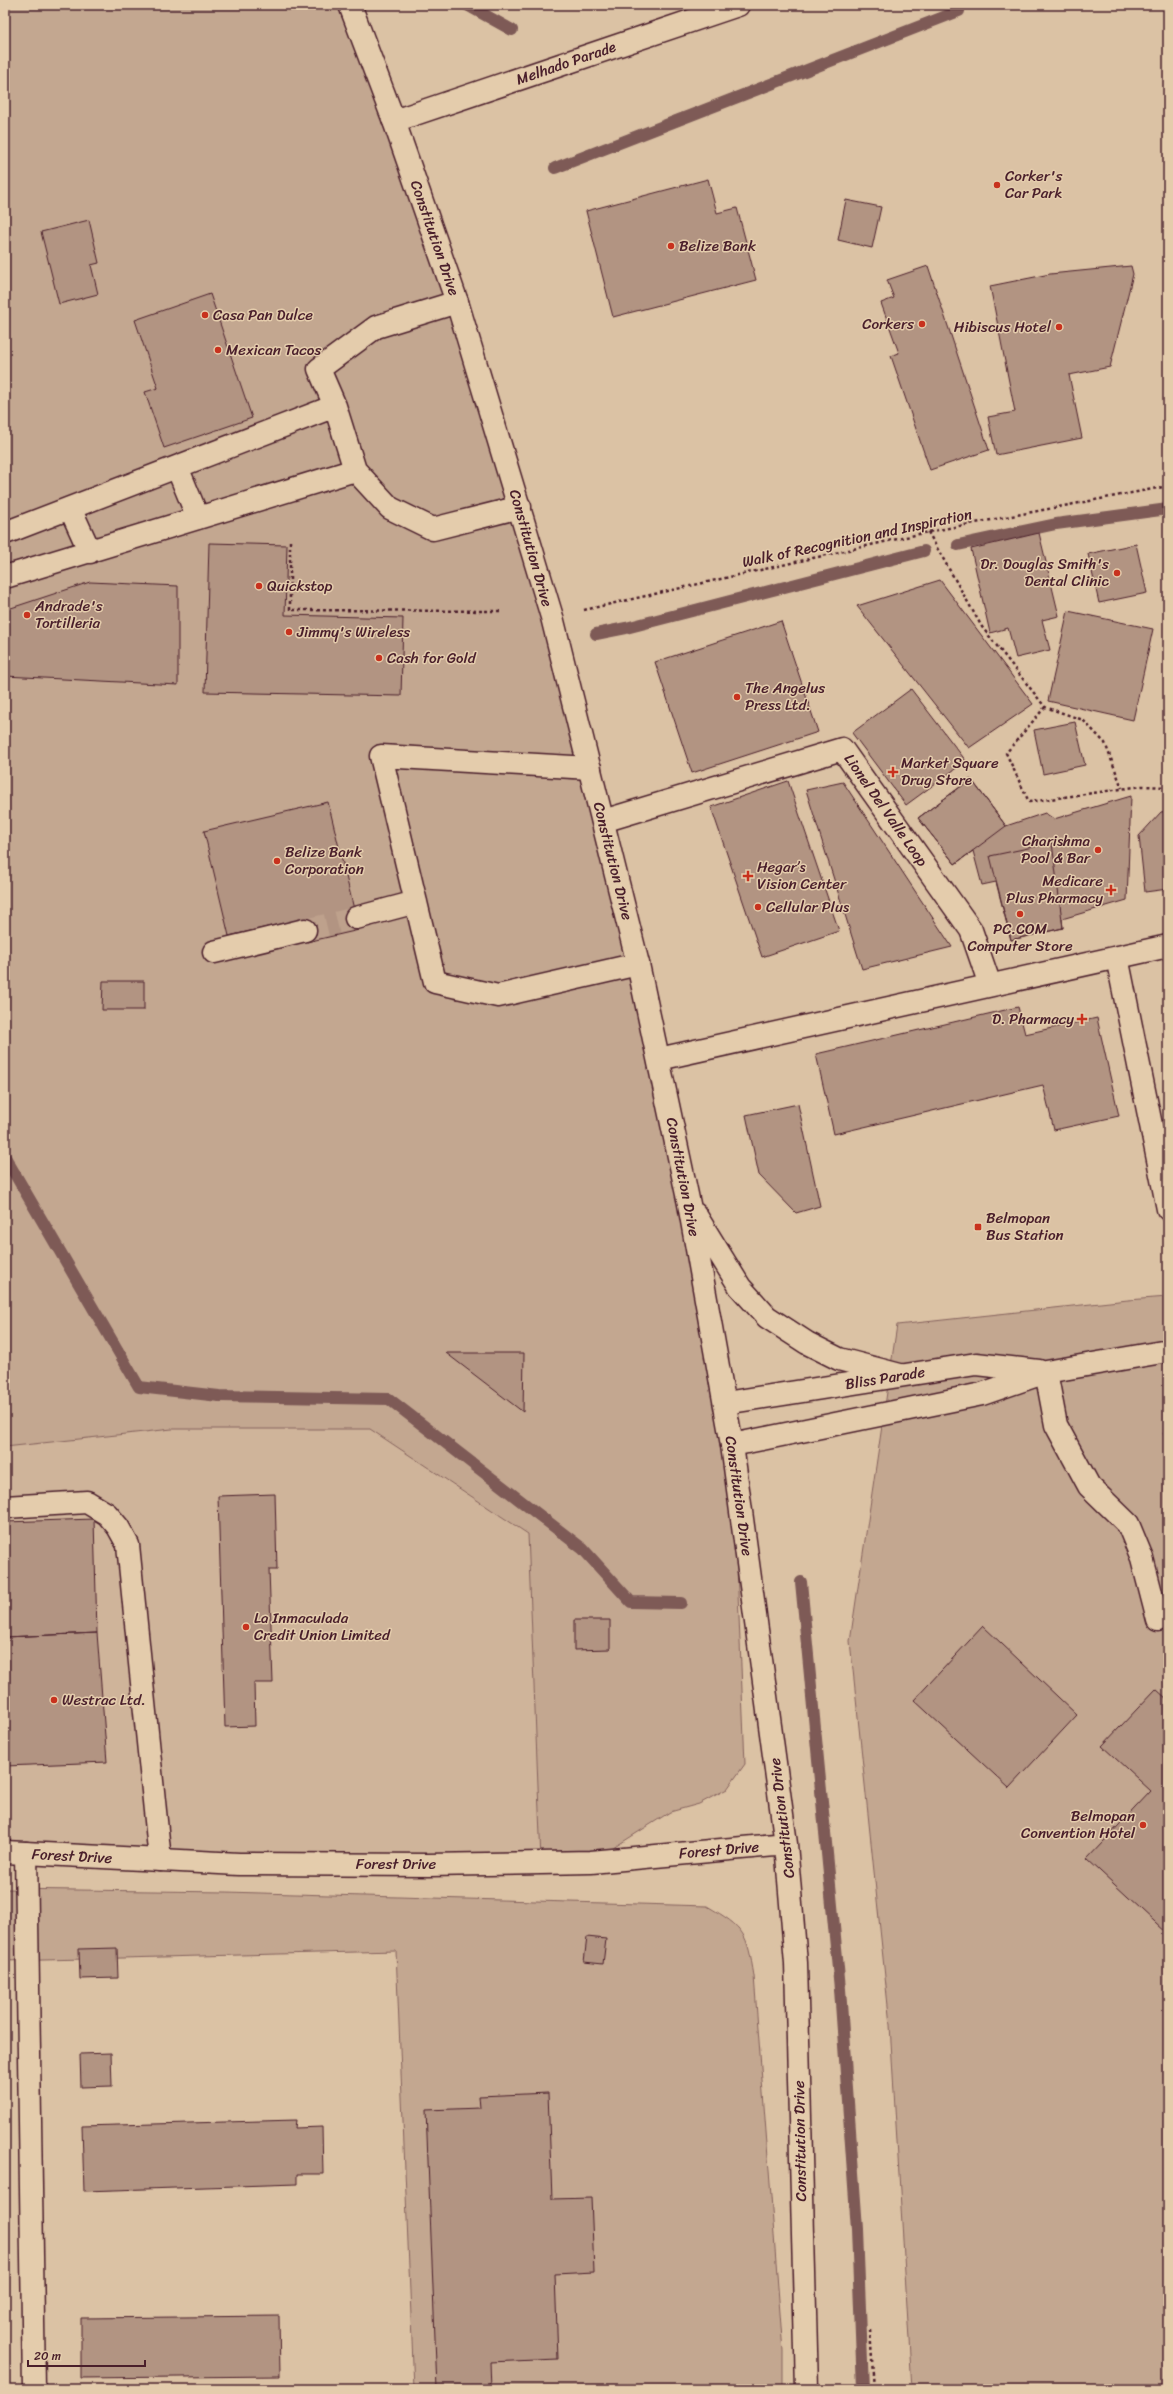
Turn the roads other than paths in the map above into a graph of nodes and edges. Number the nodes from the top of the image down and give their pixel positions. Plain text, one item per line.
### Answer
1 (350, 5) edge
2 (738, 5) edge
3 (394, 121) junction
4 (457, 302) junction
5 (335, 406) junction
6 (177, 467) junction
7 (355, 470) junction
8 (520, 507) junction
9 (70, 508) junction
10 (198, 518) junction
11 (5, 533) edge
12 (90, 552) junction
13 (5, 578) edge
14 (590, 768) junction
15 (603, 821) junction
16 (416, 902) junction
17 (356, 918) tunnel mouth
18 (305, 930) tunnel mouth
19 (1168, 946) edge
20 (214, 952) dead end
21 (1117, 957) junction
22 (638, 964) junction
23 (990, 985) junction
24 (659, 1059) junction
25 (689, 1204) junction
26 (1168, 1209) edge
27 (1168, 1351) edge
28 (1046, 1372) junction
29 (900, 1375) junction
30 (725, 1403) junction
31 (732, 1445) junction
32 (5, 1507) edge
33 (1158, 1620) dead end
34 (786, 1844) junction
35 (15, 1853) edge
36 (160, 1860) junction
37 (34, 2389) edge
38 (807, 2389) edge

1 - 3 main road, Constitution Drive
2 - 3 main road, Melhado Parade
3 - 4 main road, Constitution Drive
4 - 5 main road
4 - 8 main road, Constitution Drive
5 - 6 main road
5 - 7 main road
6 - 9 main road
6 - 10 main road
7 - 8 main road
7 - 10 main road
8 - 14 main road, Constitution Drive
9 - 11 main road
9 - 12 main road
10 - 12 main road
12 - 13 main road
14 - 15 main road, Constitution Drive
14 - 16 main road
15 - 22 main road, Constitution Drive
15 - 23 main road, Lionel Del Valle Loop
16 - 17 main road
16 - 22 main road
18 - 20 main road
19 - 21 main road
21 - 23 main road
21 - 26 main road
22 - 24 main road, Constitution Drive
23 - 24 main road
24 - 25 main road, Constitution Drive
25 - 29 main road
25 - 30 main road, Constitution Drive
27 - 28 main road, Bliss Parade
28 - 29 main road, Bliss Parade
28 - 31 main road, Bliss Parade
28 - 33 main road
29 - 30 main road, Bliss Parade
30 - 31 main road, Constitution Drive
31 - 34 main road, Constitution Drive
32 - 36 main road
34 - 36 main road, Forest Drive
34 - 38 main road, Constitution Drive
35 - 36 main road, Forest Drive
35 - 37 main road

